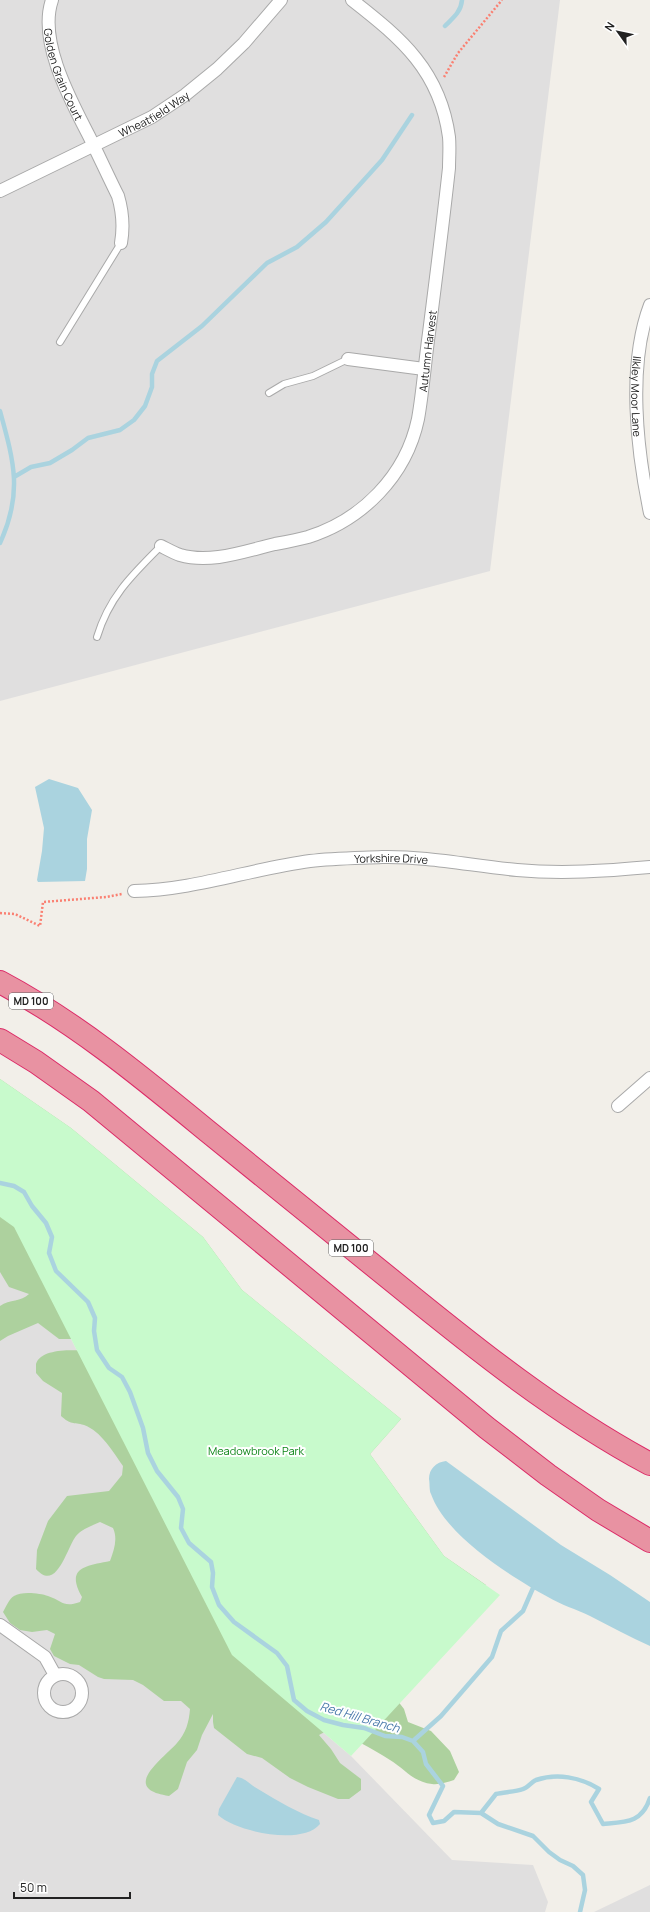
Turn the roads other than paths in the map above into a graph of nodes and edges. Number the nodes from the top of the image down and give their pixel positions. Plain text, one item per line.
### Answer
1 (52, 0) edge
2 (281, 0) edge
3 (352, 0) edge
4 (94, 146) junction
5 (0, 191) edge
6 (121, 243) joint
7 (650, 305) edge
8 (60, 342) dead end
9 (348, 358) joint
10 (424, 369) junction
11 (269, 394) dead end
12 (650, 514) edge
13 (161, 546) joint
14 (97, 637) dead end
15 (650, 867) edge
16 (134, 891) road end
17 (0, 982) edge
18 (0, 1040) edge
19 (0, 1052) edge
20 (650, 1078) edge
21 (618, 1106) dead end
22 (228, 1214) junction
23 (650, 1464) edge
24 (650, 1541) edge
25 (0, 1625) edge
26 (55, 1675) dead end

1 - 4 street, Golden Grain Court
2 - 4 street, Wheatfield Way
3 - 10 street, Autumn Harvest
4 - 5 street, Wheatfield Way
4 - 6 street, Golden Grain Court
6 - 8 lane
7 - 12 street, Ilkley Moor Lane
9 - 10 street
9 - 11 lane
10 - 13 street, Autumn Harvest
13 - 14 lane
15 - 16 street, Yorkshire Drive
17 - 23 highway, MD 100
18 - 22 highway
19 - 22 highway
20 - 21 street
22 - 24 highway
25 - 26 street

